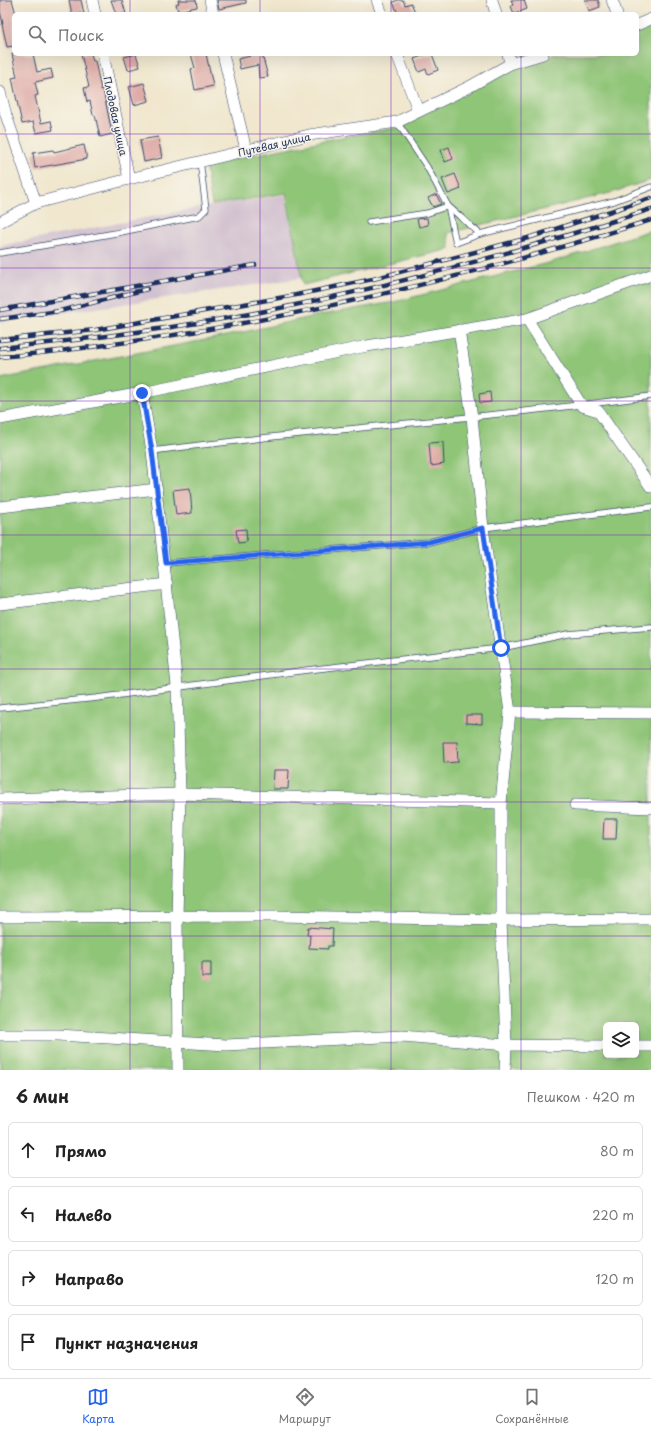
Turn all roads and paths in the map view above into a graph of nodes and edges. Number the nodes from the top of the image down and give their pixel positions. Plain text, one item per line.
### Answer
1 (92, 0) edge
2 (210, 0) edge
3 (377, 0) edge
4 (492, 0) edge
5 (612, 0) edge
6 (95, 12) edge
7 (213, 12) edge
8 (381, 12) edge
9 (495, 12) edge
10 (616, 12) edge
11 (651, 19) edge
12 (639, 23) edge
13 (104, 56) edge
14 (223, 56) edge
15 (398, 56) edge
16 (529, 56) edge
17 (509, 59) edge
18 (0, 92) edge
19 (418, 110) junction
20 (397, 122) junction
21 (246, 150) junction
22 (200, 161) junction
23 (129, 179) junction
24 (651, 187) edge
25 (36, 203) junction
26 (448, 206) junction
27 (0, 222) edge
28 (369, 222) dead end
29 (480, 234) junction
30 (0, 253) edge
31 (651, 275) edge
32 (527, 319) junction
33 (459, 330) junction
34 (142, 393) junction
35 (651, 396) edge
36 (582, 406) junction
37 (472, 417) junction
38 (0, 419) edge
39 (152, 451) junction
40 (651, 487) edge
41 (157, 489) junction
42 (0, 507) edge
43 (651, 507) edge
44 (483, 528) junction
45 (166, 563) junction
46 (167, 584) junction
47 (0, 604) edge
48 (651, 627) edge
49 (501, 648) junction
50 (177, 686) junction
51 (0, 708) edge
52 (510, 712) junction
53 (651, 713) edge
54 (180, 794) junction
55 (0, 799) edge
56 (501, 803) junction
57 (575, 805) dead end
58 (651, 808) edge
59 (0, 917) edge
60 (177, 917) junction
61 (501, 920) junction
62 (651, 920) edge
63 (0, 1035) edge
64 (178, 1041) junction
65 (506, 1045) junction
66 (603, 1046) edge
67 (639, 1046) edge
68 (651, 1046) edge
69 (178, 1070) edge
70 (505, 1070) edge

1 - 6 street
2 - 7 street
3 - 8 street
4 - 9 street
5 - 10 street
11 - 12 street
13 - 23 street, Плодовая улица
14 - 21 street
15 - 19 street
16 - 17 street, Путевая улица
17 - 19 street, Путевая улица
18 - 25 street
19 - 20 street, Путевая улица
20 - 21 street, Путевая улица
20 - 26 lane
21 - 22 street, Путевая улица
22 - 23 street, Путевая улица
22 - 30 lane
23 - 25 street, Путевая улица
24 - 29 lane
25 - 27 street, Путевая улица
26 - 28 lane
26 - 29 lane
26 - 29 lane
31 - 32 street
32 - 33 street
32 - 36 street
33 - 34 street
33 - 37 street
34 - 38 street
34 - 39 street
35 - 36 lane
36 - 37 lane
36 - 40 street
37 - 39 lane
37 - 44 street
39 - 41 street
41 - 42 street
41 - 45 street
43 - 44 lane
44 - 45 lane
44 - 49 street
45 - 46 street
46 - 47 street
46 - 50 street
48 - 49 lane
49 - 50 lane
49 - 52 street
50 - 51 lane
50 - 54 street
52 - 53 street
52 - 56 street
54 - 55 street
54 - 56 street
54 - 60 street
56 - 61 street
57 - 58 street
59 - 60 street
60 - 61 street
60 - 64 street
61 - 62 street
61 - 65 street
63 - 64 street
64 - 65 street
64 - 69 street
65 - 66 street
65 - 70 street
67 - 68 street

